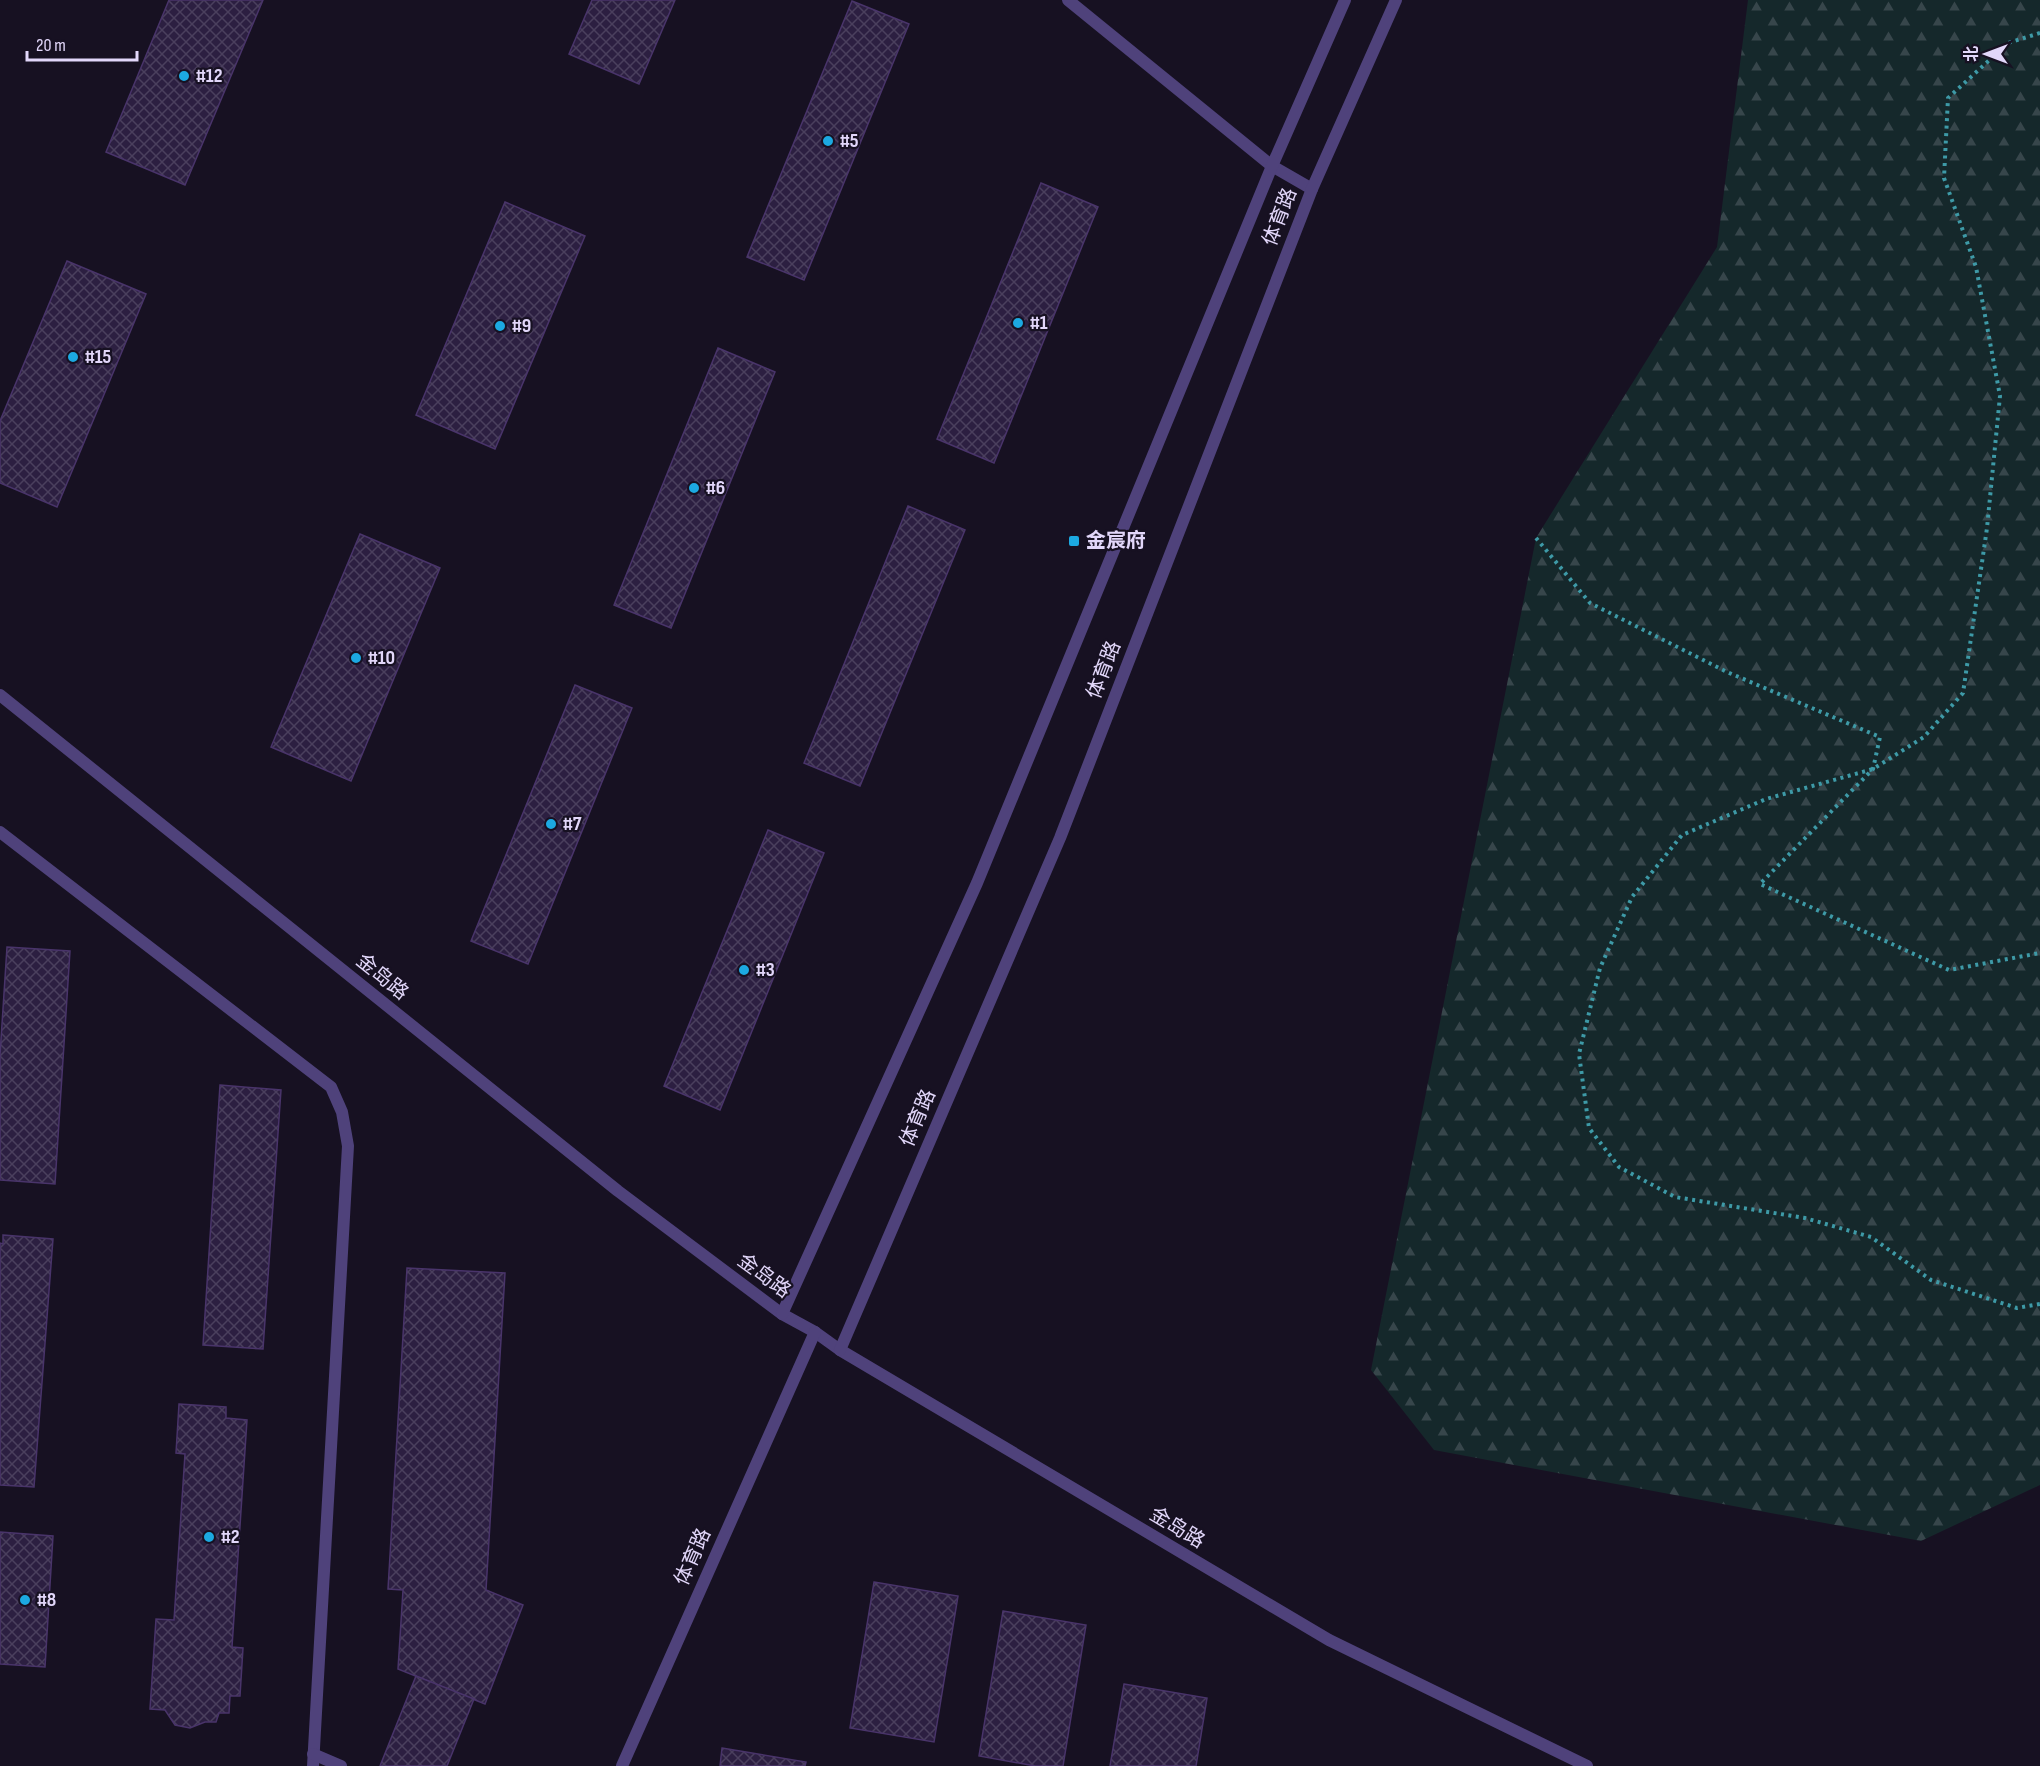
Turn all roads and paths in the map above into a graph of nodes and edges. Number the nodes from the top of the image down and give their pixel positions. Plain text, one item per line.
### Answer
1 (1068, 0) edge
2 (1345, 0) edge
3 (1396, 0) edge
4 (2040, 33) edge
5 (1272, 166) junction
6 (1312, 189) junction
7 (1536, 538) dead end
8 (0, 695) edge
9 (1873, 769) junction
10 (0, 832) edge
11 (2040, 952) edge
12 (2040, 1304) edge
13 (782, 1314) junction
14 (815, 1332) junction
15 (840, 1350) junction
16 (313, 1760) edge
17 (341, 1766) edge
18 (622, 1766) edge
19 (1587, 1766) edge

1 - 5 street
2 - 5 street, 体育路
3 - 6 street, 体育路
4 - 9 path
5 - 6 street
5 - 13 street, 体育路
6 - 15 street, 体育路
7 - 9 path
8 - 13 street, 金岛路
9 - 11 path
9 - 12 path
10 - 16 street
13 - 14 street, 金岛路
14 - 15 street, 金岛路
14 - 18 street, 体育路
15 - 19 street, 金岛路
16 - 17 street

